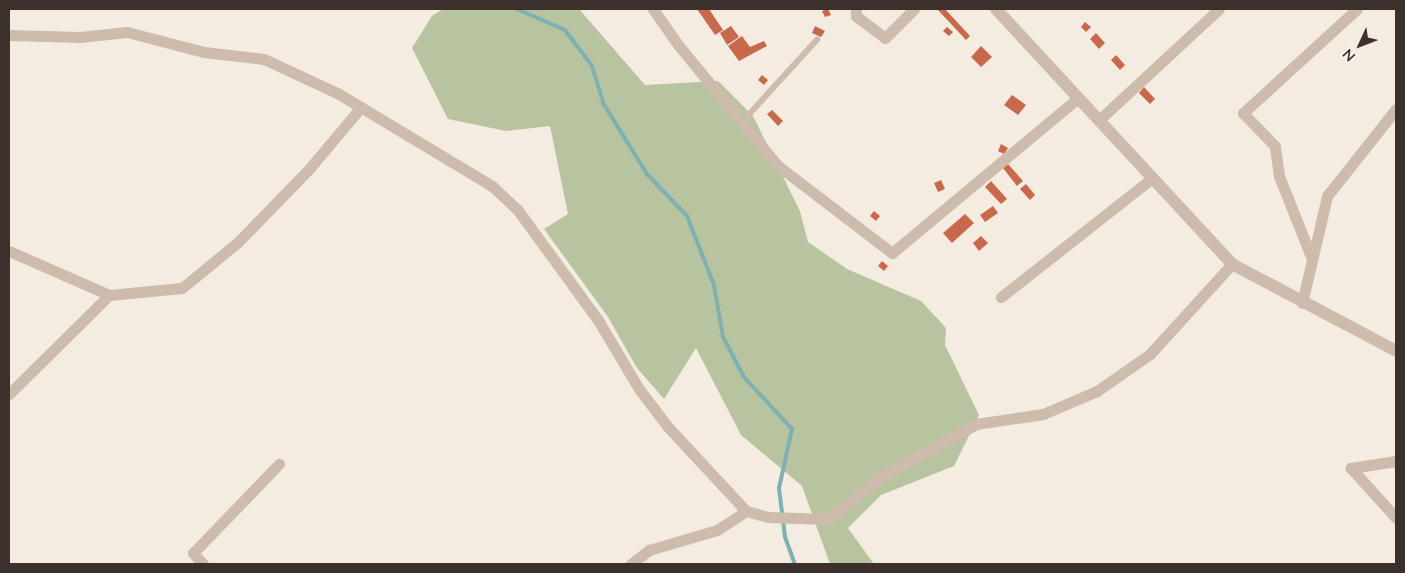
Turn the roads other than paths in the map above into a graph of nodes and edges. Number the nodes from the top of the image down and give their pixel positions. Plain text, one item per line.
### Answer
1 (653, 9) edge
2 (856, 9) edge
3 (914, 9) edge
4 (996, 9) edge
5 (1219, 9) edge
6 (1357, 9) edge
7 (9, 35) edge
8 (817, 40) dead end
9 (1078, 98) junction
10 (361, 107) junction
11 (1396, 110) edge
12 (1098, 120) junction
13 (743, 121) junction
14 (1152, 178) junction
15 (9, 252) edge
16 (1312, 259) junction
17 (1232, 264) junction
18 (109, 295) junction
19 (1002, 297) dead end
20 (1302, 303) junction
21 (1396, 351) edge
22 (9, 394) edge
23 (1396, 461) edge
24 (279, 464) dead end
25 (746, 511) junction
26 (1396, 518) edge
27 (203, 564) edge
28 (631, 564) edge

1 - 13 street
2 - 3 street
4 - 9 street
5 - 12 street
6 - 16 street
7 - 10 street
8 - 13 lane
9 - 12 street
9 - 13 street
10 - 18 street
10 - 25 street
11 - 16 street
12 - 14 street
14 - 17 street
14 - 19 street
15 - 18 street
16 - 20 street
17 - 20 street
17 - 25 street
18 - 22 street
20 - 21 street
23 - 26 street
24 - 27 street
25 - 28 street

